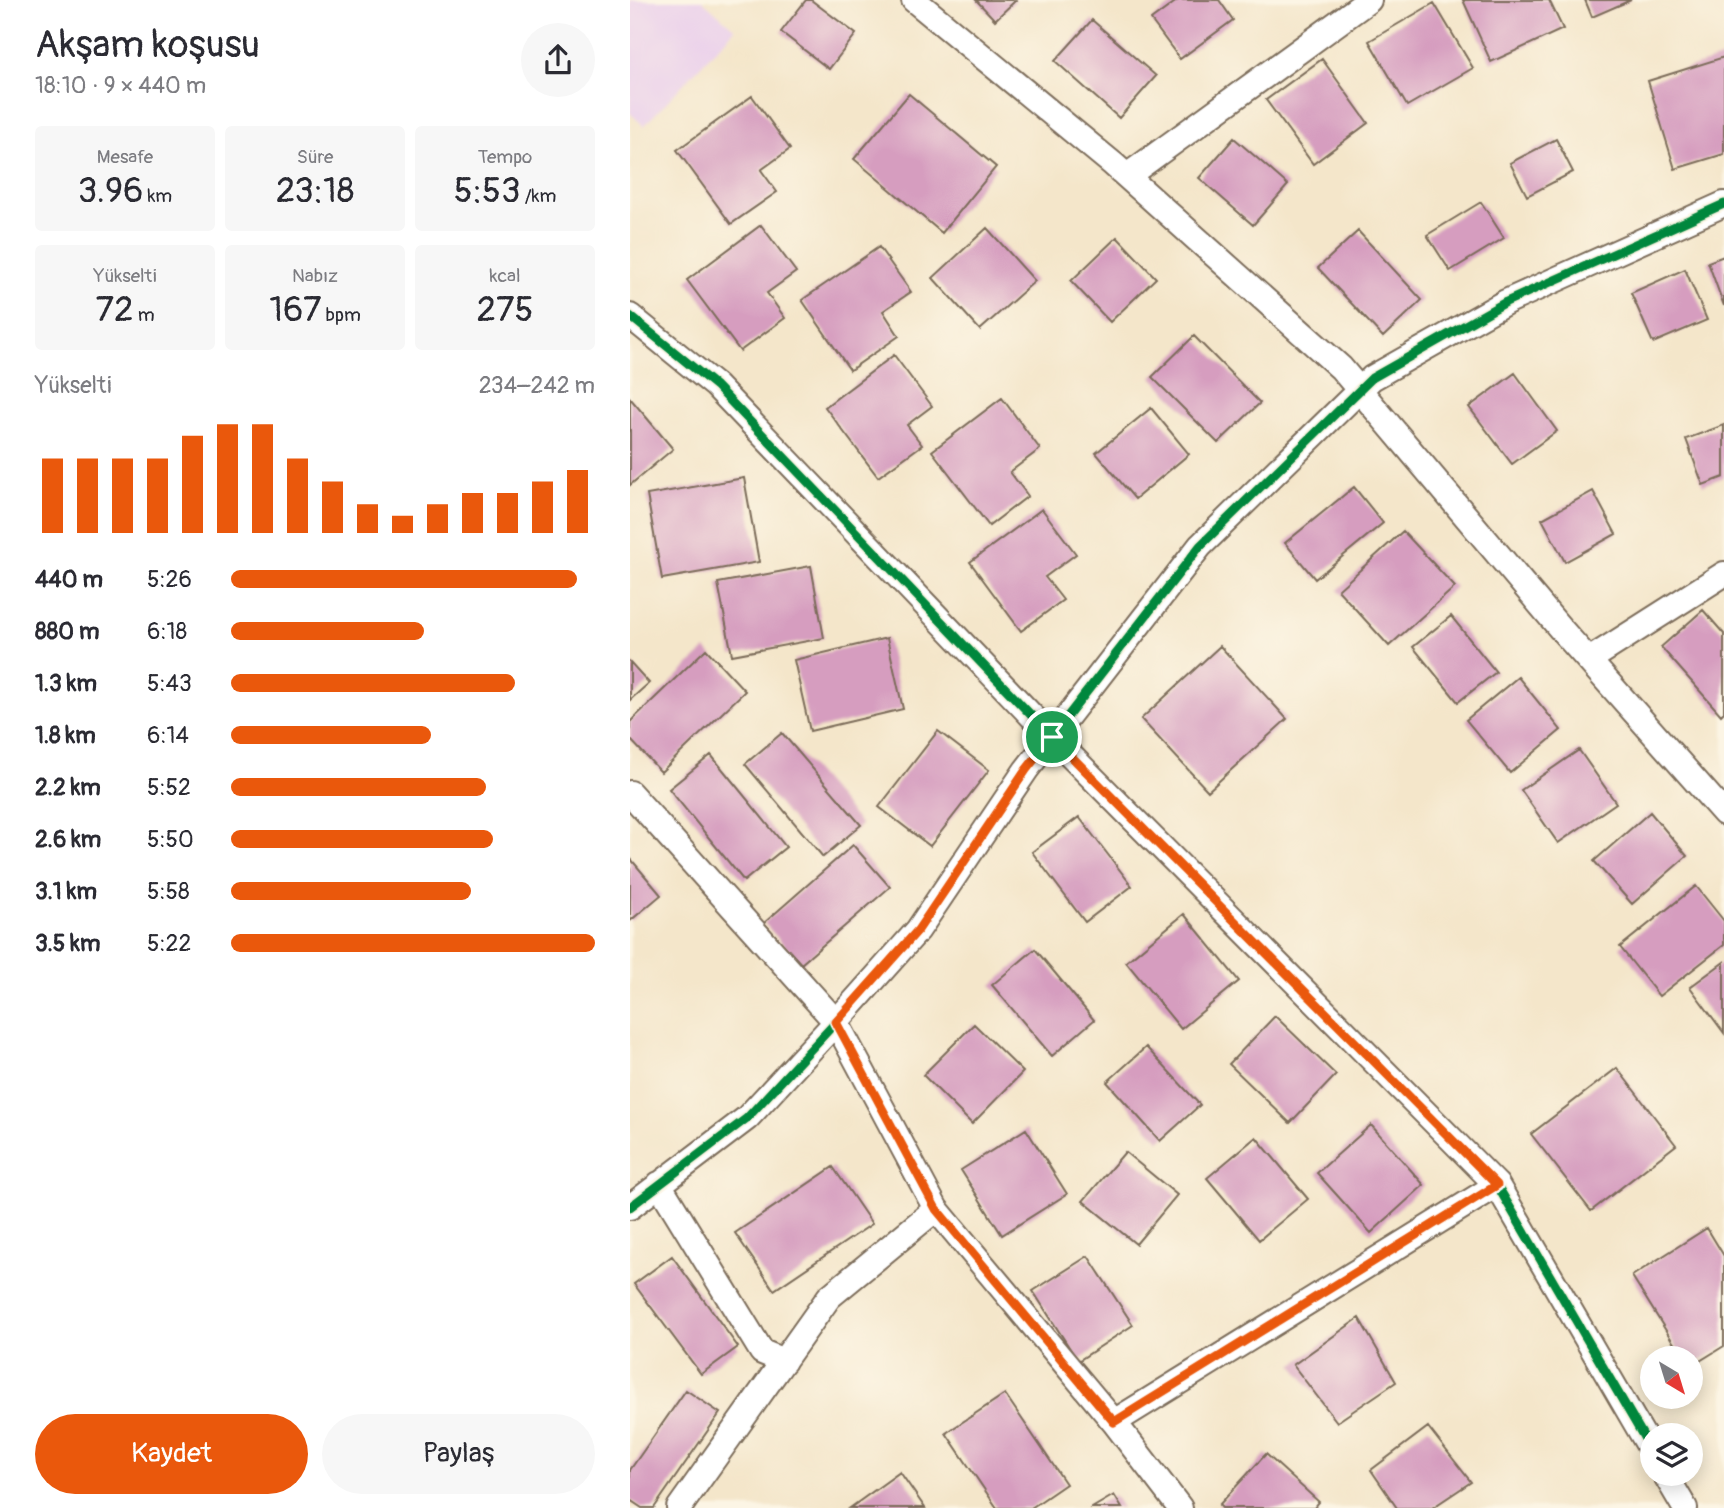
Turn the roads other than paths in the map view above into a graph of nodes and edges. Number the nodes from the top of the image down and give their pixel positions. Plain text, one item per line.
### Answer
1 (914, 0) edge
2 (1369, 0) edge
3 (1126, 176) junction
4 (1724, 204) edge
5 (630, 316) edge
6 (1360, 389) junction
7 (1724, 574) edge
8 (1589, 660) junction
9 (1052, 737) junction
10 (630, 793) edge
11 (1724, 813) edge
12 (836, 1022) junction
13 (1497, 1185) junction
14 (640, 1194) edge
15 (936, 1209) junction
16 (784, 1361) junction
17 (1114, 1422) junction
18 (1640, 1430) edge
19 (1672, 1486) edge
20 (679, 1508) edge
21 (1180, 1508) edge
22 (1685, 1508) edge

1 - 3 street
2 - 3 street
3 - 6 street
4 - 6 street
5 - 9 street
6 - 8 street
6 - 9 street
7 - 8 street
8 - 11 street
9 - 12 street
9 - 13 street
10 - 12 street
12 - 14 street
12 - 15 street
13 - 17 street
13 - 18 street
14 - 16 street
15 - 16 street
15 - 17 street
16 - 20 street
17 - 21 street
19 - 22 street

